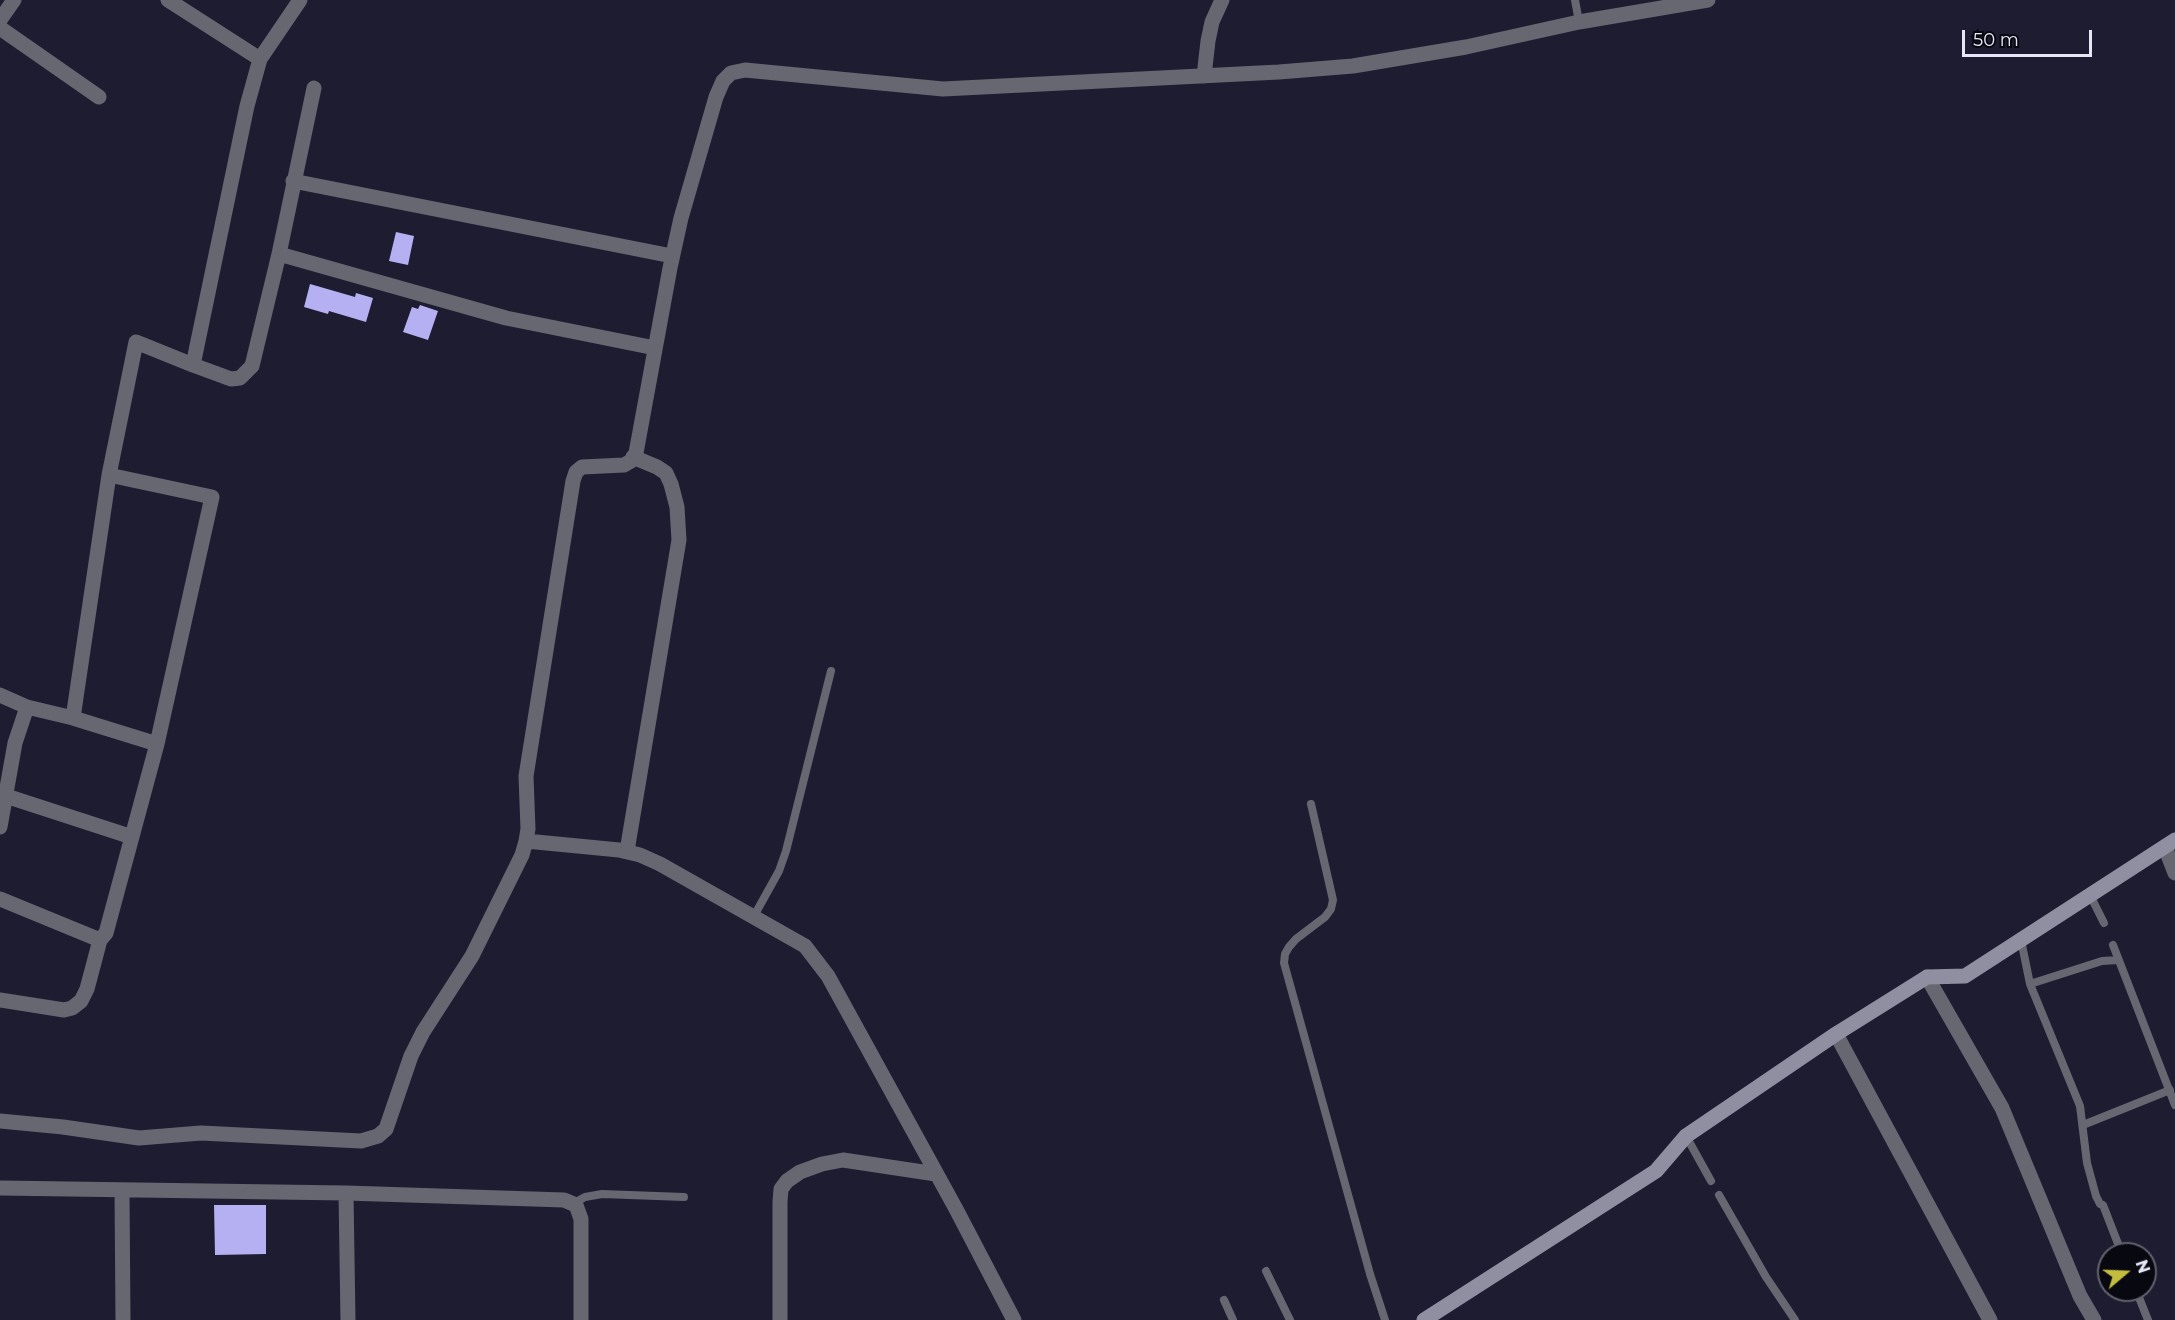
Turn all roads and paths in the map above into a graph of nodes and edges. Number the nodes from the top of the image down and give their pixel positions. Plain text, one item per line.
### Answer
1 (14, 0) edge
2 (168, 0) edge
3 (300, 0) edge
4 (1222, 0) edge
5 (1575, 0) edge
6 (1708, 0) edge
7 (0, 20) edge
8 (1579, 22) junction
9 (0, 28) edge
10 (260, 59) junction
11 (1203, 76) junction
12 (314, 88) dead end
13 (99, 97) dead end
14 (293, 181) junction
15 (279, 254) junction
16 (672, 256) junction
17 (655, 348) junction
18 (193, 365) junction
19 (633, 457) junction
20 (109, 475) junction
21 (831, 671) dead end
22 (2, 699) edge
23 (27, 707) junction
24 (73, 718) junction
25 (157, 744) junction
26 (6, 796) junction
27 (1311, 804) dead end
28 (0, 827) edge
29 (132, 837) junction
30 (526, 841) junction
31 (2170, 843) edge
32 (627, 851) junction
33 (2175, 873) edge
34 (2090, 895) junction
35 (0, 899) edge
36 (754, 916) junction
37 (2104, 923) dead end
38 (99, 940) junction
39 (2021, 940) junction
40 (2113, 945) dead end
41 (2118, 960) junction
42 (1927, 977) junction
43 (2030, 984) junction
44 (0, 1000) edge
45 (1836, 1034) junction
46 (2170, 1090) junction
47 (2175, 1105) edge
48 (0, 1121) edge
49 (2083, 1125) junction
50 (1686, 1136) junction
51 (936, 1174) junction
52 (1711, 1181) dead end
53 (0, 1188) edge
54 (123, 1191) junction
55 (346, 1192) junction
56 (1719, 1195) dead end
57 (684, 1197) dead end
58 (572, 1204) junction
59 (2117, 1242) edge
60 (1266, 1271) dead end
61 (1224, 1300) dead end
62 (2141, 1302) edge
63 (123, 1320) edge
64 (348, 1320) edge
65 (581, 1320) edge
66 (780, 1320) edge
67 (1014, 1320) edge
68 (1233, 1320) edge
69 (1290, 1320) edge
70 (1385, 1320) edge
71 (1424, 1320) edge
72 (1795, 1320) edge
73 (1990, 1320) edge
74 (2094, 1320) edge
75 (2148, 1320) edge

1 - 7 street
2 - 10 street
3 - 10 street
4 - 11 street
5 - 8 lane
6 - 8 street
8 - 11 street
9 - 13 street
10 - 18 street
11 - 16 street
12 - 14 street
14 - 15 street
14 - 16 street
15 - 17 street
15 - 18 street
16 - 17 street
17 - 19 street
18 - 20 street
19 - 30 street
19 - 32 street
20 - 24 street
20 - 25 street
21 - 36 lane
22 - 23 street
23 - 24 street
23 - 26 street
24 - 25 street
25 - 29 street
26 - 28 street
26 - 29 street
27 - 70 lane
29 - 38 street
30 - 32 street
30 - 48 street
31 - 33 street
31 - 34 main road
32 - 36 street
34 - 37 lane
34 - 39 main road
35 - 38 street
36 - 51 street
38 - 44 street
39 - 42 main road
39 - 43 lane
40 - 41 lane
41 - 43 lane
41 - 46 lane
42 - 45 main road
42 - 74 street
43 - 49 lane
45 - 50 main road
45 - 73 street
46 - 47 lane
46 - 49 lane
49 - 59 lane
50 - 52 lane
50 - 71 main road
51 - 66 street
51 - 67 street
53 - 54 street
54 - 55 street
54 - 63 street
55 - 58 street
55 - 64 street
56 - 72 lane
57 - 58 lane
58 - 65 street
60 - 69 lane
61 - 68 lane
62 - 75 lane

